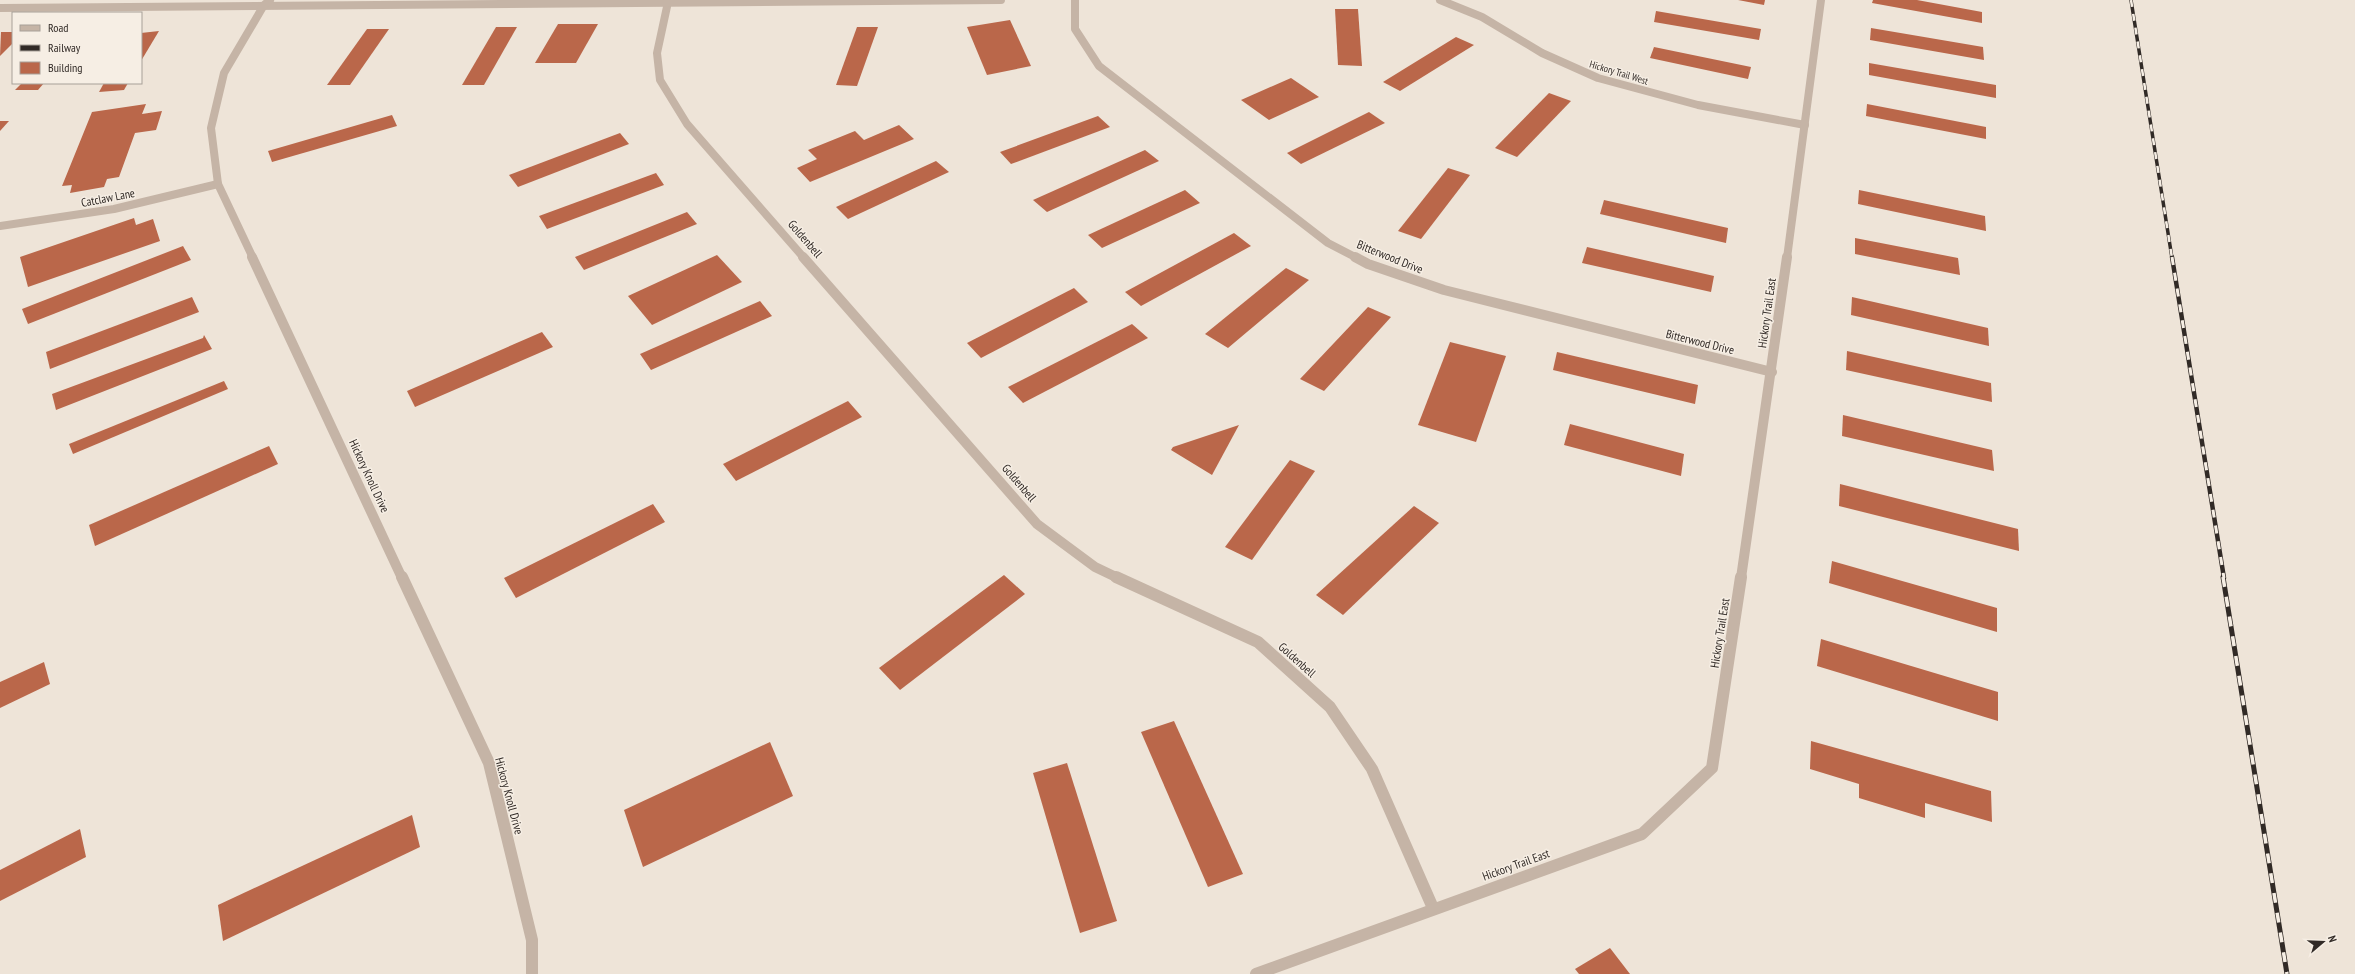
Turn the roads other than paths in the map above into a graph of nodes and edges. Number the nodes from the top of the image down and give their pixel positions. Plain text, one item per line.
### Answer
1 (1001, 0) edge
2 (1075, 0) edge
3 (1441, 0) edge
4 (1821, 0) edge
5 (267, 2) edge
6 (668, 2) junction
7 (0, 8) edge
8 (1805, 125) junction
9 (218, 184) junction
10 (0, 226) edge
11 (1772, 372) junction
12 (1433, 908) junction
13 (532, 974) edge
14 (1256, 974) edge

1 - 6 street
2 - 11 street, Bitterwood Drive
3 - 8 street, Hickory Trail West
4 - 8 street, Hickory Trail East
5 - 6 street
5 - 7 street
5 - 9 street, Hickory Knoll Drive
6 - 12 street, Goldenbell
8 - 11 street, Hickory Trail East
9 - 10 street, Catclaw Lane
9 - 13 street, Hickory Knoll Drive
11 - 12 street, Hickory Trail East
12 - 14 street, Hickory Trail East

